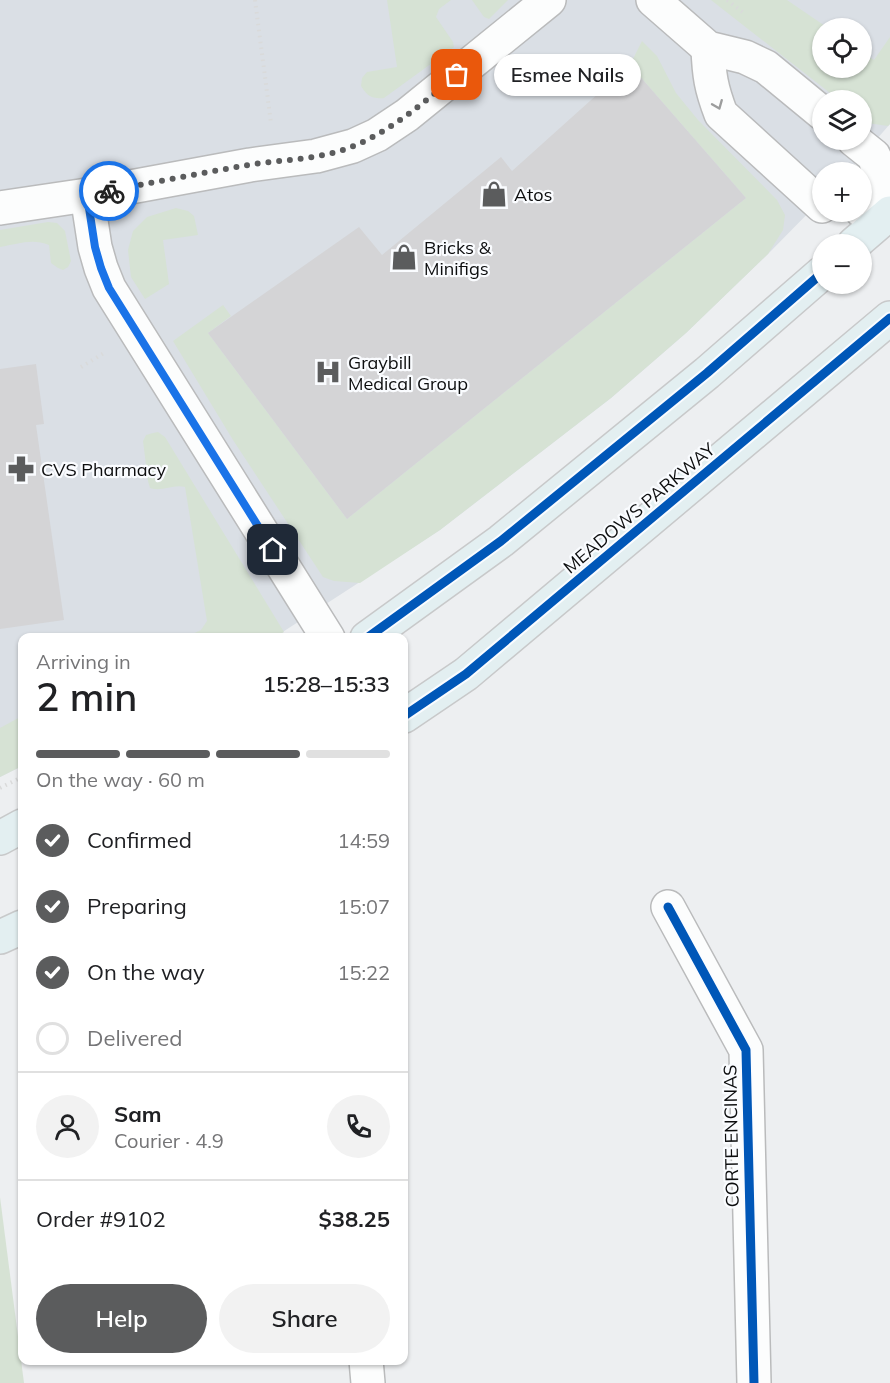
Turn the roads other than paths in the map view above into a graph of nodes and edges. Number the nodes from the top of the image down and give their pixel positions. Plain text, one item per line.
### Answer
1 (549, 0) edge
2 (653, 0) edge
3 (708, 48) junction
4 (812, 105) edge
5 (866, 150) edge
6 (87, 195) junction
7 (812, 197) edge
8 (890, 205) edge
9 (0, 208) edge
10 (872, 211) edge
11 (890, 212) edge
12 (865, 234) edge
13 (812, 282) edge
14 (890, 318) edge
15 (325, 633) edge
16 (374, 633) edge
17 (408, 713) edge
18 (18, 828) edge
19 (0, 838) edge
20 (668, 907) dead end
21 (18, 929) edge
22 (0, 937) edge
23 (366, 1365) edge
24 (368, 1383) edge
25 (754, 1383) edge

1 - 6 street
2 - 3 street
3 - 4 street
3 -> 7 street
5 - 8 street
6 - 9 street
6 - 15 street
10 - 11 street
11 - 12 main road
13 - 16 main road
14 - 17 main road, MEADOWS PARKWAY
18 - 19 main road
20 - 25 street, CORTE ENCINAS
21 - 22 main road
23 - 24 street

